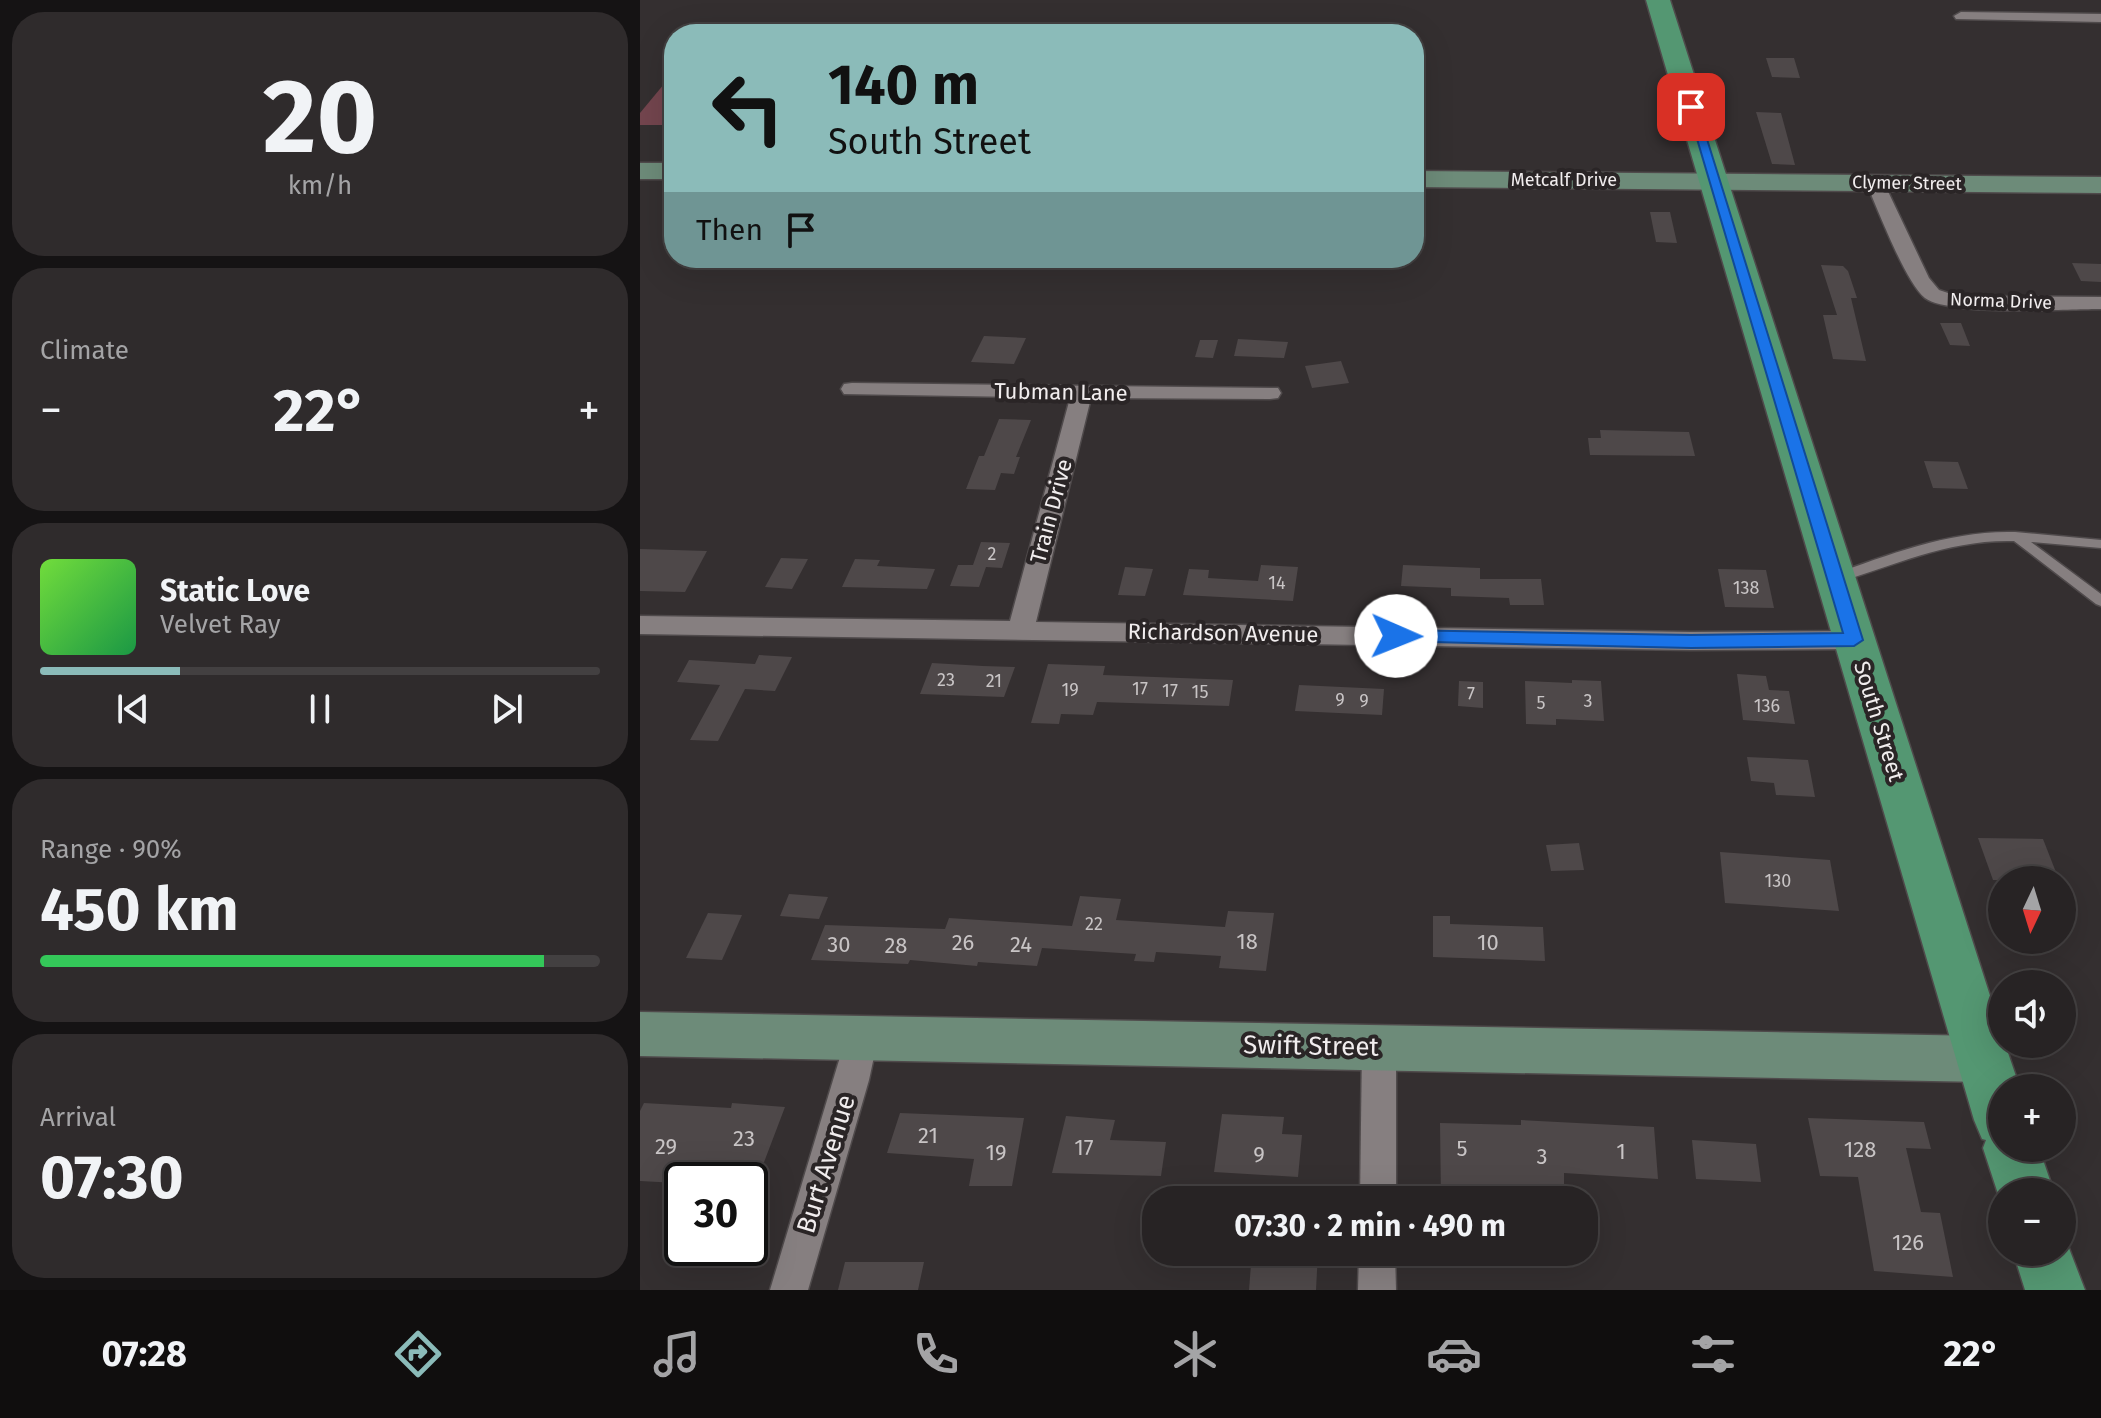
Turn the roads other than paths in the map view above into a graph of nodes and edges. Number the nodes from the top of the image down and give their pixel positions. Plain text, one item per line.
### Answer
1 (1658, 0) edge
2 (1961, 16) dead end
3 (2101, 18) edge
4 (640, 171) edge
5 (664, 171) edge
6 (1424, 179) edge
7 (1714, 182) junction
8 (1875, 183) junction
9 (2101, 185) edge
10 (2101, 303) edge
11 (852, 389) dead end
12 (1082, 392) junction
13 (1270, 393) dead end
14 (2017, 538) junction
15 (2101, 544) edge
16 (1836, 578) junction
17 (2101, 601) edge
18 (640, 625) edge
19 (1021, 630) junction
20 (1854, 640) junction
21 (640, 1034) edge
22 (861, 1038) junction
23 (1379, 1047) junction
24 (1983, 1059) junction
25 (1988, 1075) edge
26 (1378, 1186) edge
27 (1377, 1266) edge
28 (2047, 1266) edge
29 (789, 1290) edge
30 (1377, 1290) edge
31 (2055, 1290) edge

1 - 7 main road, South Street
2 - 3 street
4 - 5 street
6 - 7 street, Metcalf Drive
7 - 8 street, Clymer Street
7 - 16 main road, South Street
8 - 9 street, Clymer Street
8 - 10 street, Norma Drive
11 - 12 street, Tubman Lane
12 - 13 street, Tubman Lane
12 - 19 street, Train Drive
14 - 15 lane
14 - 16 lane
14 - 17 lane
16 - 20 main road, South Street
18 - 19 street, Richardson Avenue
19 - 20 street, Richardson Avenue
20 - 24 main road, South Street
21 - 22 street, Swift Street
22 - 23 street, Swift Street
22 - 29 street, Burt Avenue
23 - 24 street, Swift Street
23 - 26 street
24 - 25 main road, South Street
27 - 30 street
28 - 31 main road

